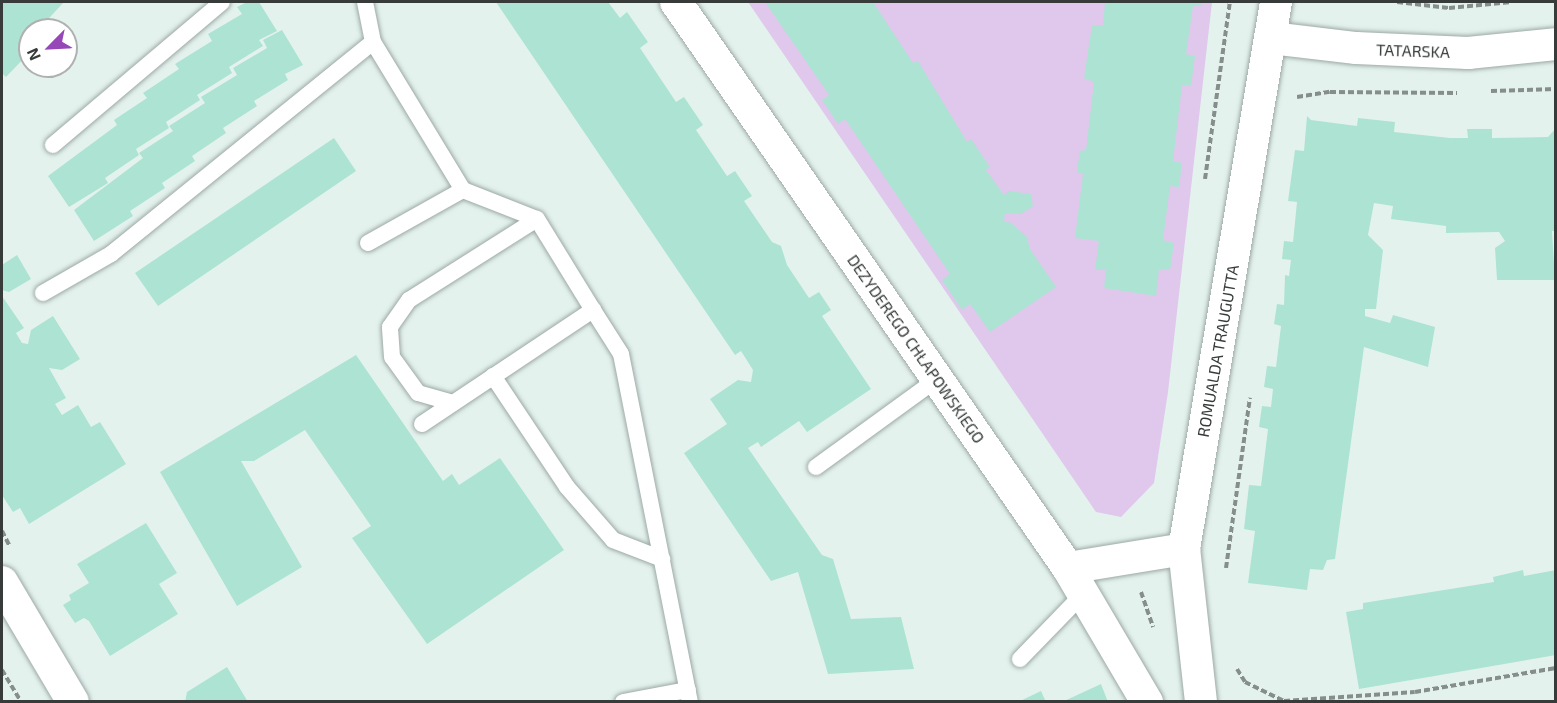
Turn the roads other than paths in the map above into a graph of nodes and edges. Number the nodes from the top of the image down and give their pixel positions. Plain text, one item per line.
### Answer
1 (222, 2) edge
2 (364, 2) edge
3 (676, 2) edge
4 (1276, 2) edge
5 (1271, 38) junction
6 (373, 42) junction
7 (1556, 44) edge
8 (53, 145) dead end
9 (463, 190) junction
10 (537, 219) junction
11 (368, 243) dead end
12 (43, 293) dead end
13 (593, 309) junction
14 (493, 376) junction
15 (937, 379) junction
16 (453, 403) junction
17 (422, 423) dead end
18 (816, 467) dead end
19 (1184, 549) junction
20 (662, 559) junction
21 (1068, 568) junction
22 (2, 582) edge
23 (1083, 594) junction
24 (1020, 659) dead end
25 (689, 696) edge
26 (73, 702) edge
27 (623, 702) edge
28 (1147, 702) edge
29 (1201, 702) edge

1 - 8 lane
2 - 6 lane
3 - 15 street, DEZYDEREGO CHŁAPOWSKIEGO
4 - 5 street, ROMUALDA TRAUGUTTA
5 - 7 street, TATARSKA
5 - 19 street, ROMUALDA TRAUGUTTA
6 - 9 lane
6 - 12 lane
9 - 10 lane
9 - 11 lane
10 - 13 lane
10 - 16 lane
13 - 14 lane
13 - 20 lane
14 - 16 lane
14 - 20 lane
15 - 18 lane
15 - 21 street, DEZYDEREGO CHŁAPOWSKIEGO
16 - 17 lane
19 - 21 street
19 - 29 street, ROMUALDA TRAUGUTTA
20 - 25 lane
21 - 23 street, DEZYDEREGO CHŁAPOWSKIEGO
22 - 26 street
23 - 24 lane
23 - 28 street, DEZYDEREGO CHŁAPOWSKIEGO
25 - 27 lane

